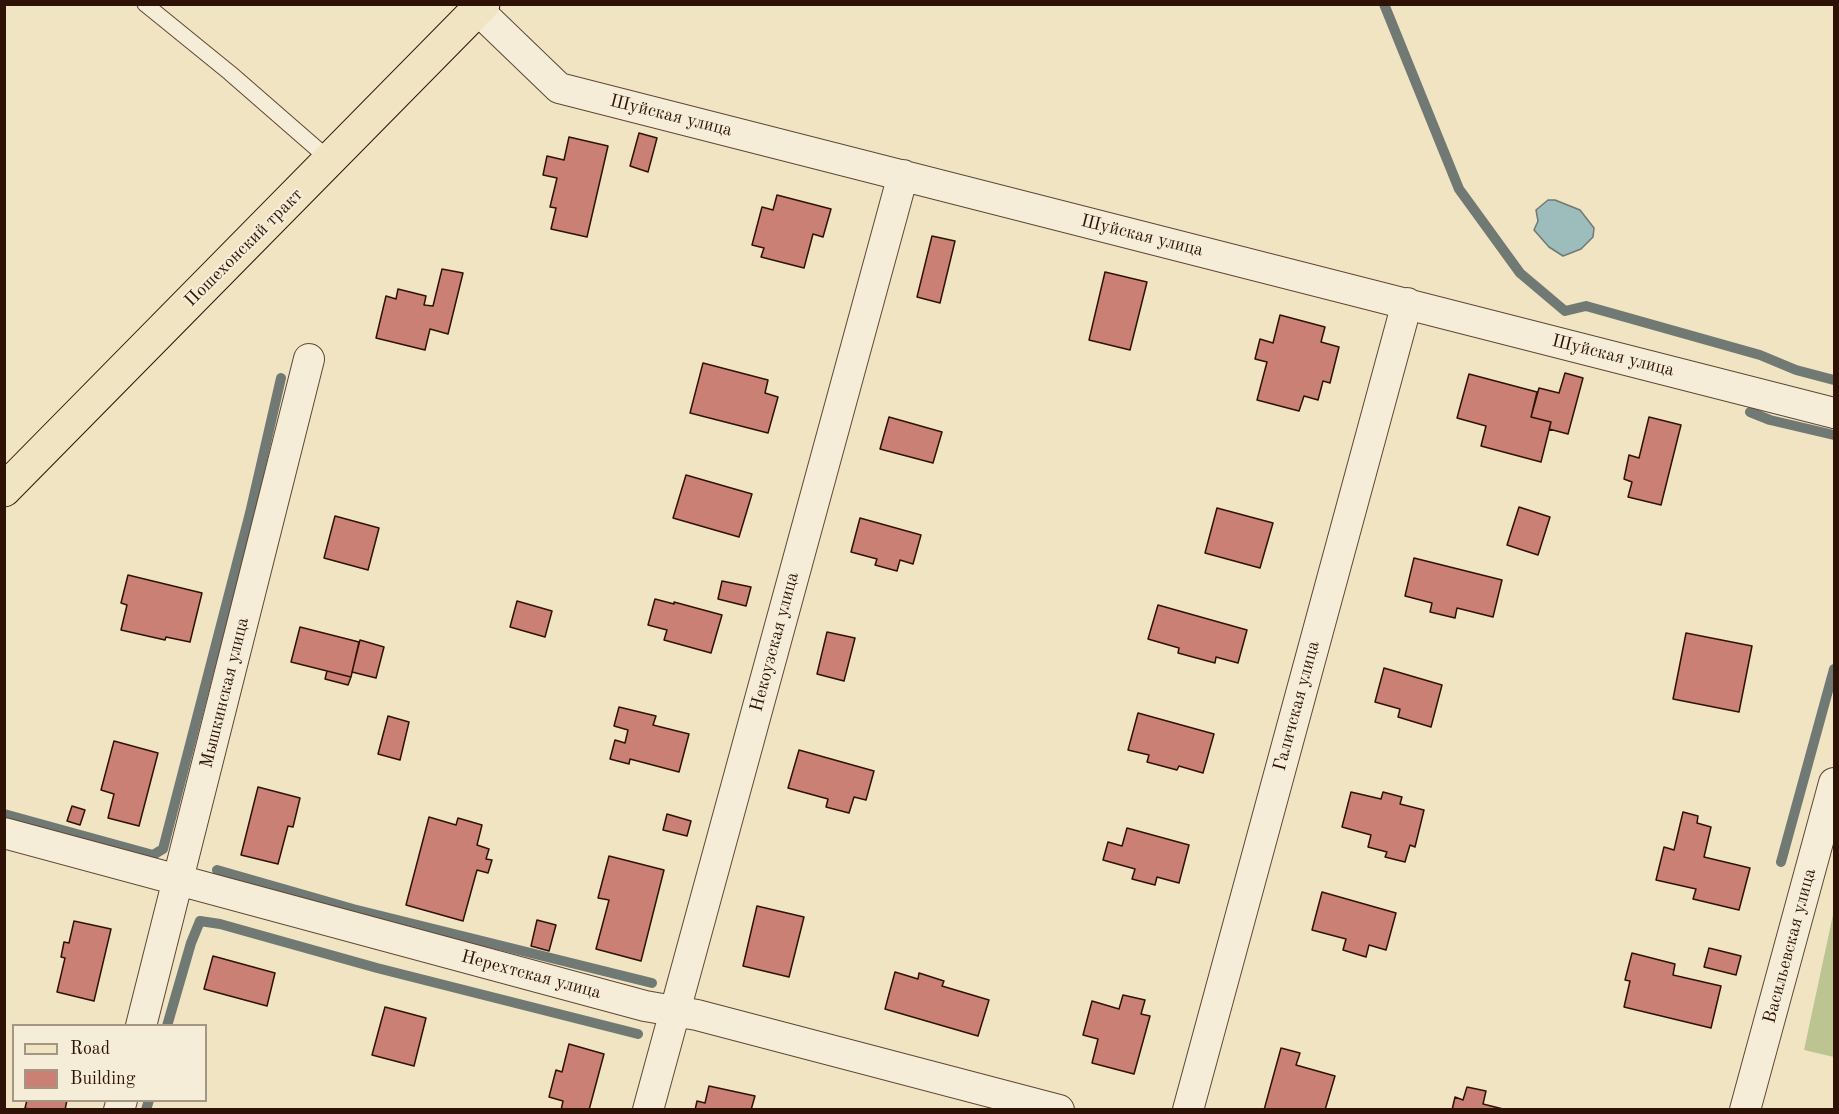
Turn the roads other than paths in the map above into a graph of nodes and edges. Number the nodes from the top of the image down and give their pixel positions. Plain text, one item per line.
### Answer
1 (145, 4) edge
2 (481, 7) edge
3 (331, 161) junction
4 (903, 175) junction
5 (1407, 303) junction
6 (309, 359) dead end
7 (1834, 413) edge
8 (4, 490) edge
9 (1834, 783) edge
10 (4, 833) edge
11 (178, 880) junction
12 (674, 1011) junction
13 (142, 1024) edge
14 (648, 1110) edge
15 (1059, 1110) edge
16 (1188, 1110) edge
17 (1745, 1110) edge

1 - 3 lane
2 - 3 main road, Пошехонский тракт
2 - 4 street, Шуйская улица
3 - 8 main road, Пошехонский тракт
4 - 5 street, Шуйская улица
4 - 12 street, Некоузская улица
5 - 7 street, Шуйская улица
5 - 16 street, Галичская улица
6 - 11 street, Мышкинская улица
9 - 17 street, Васильевская улица
10 - 11 street, Нерехтская улица
11 - 12 street, Нерехтская улица
11 - 13 street, Мышкинская улица
12 - 14 street, Некоузская улица
12 - 15 street, Нерехтская улица

